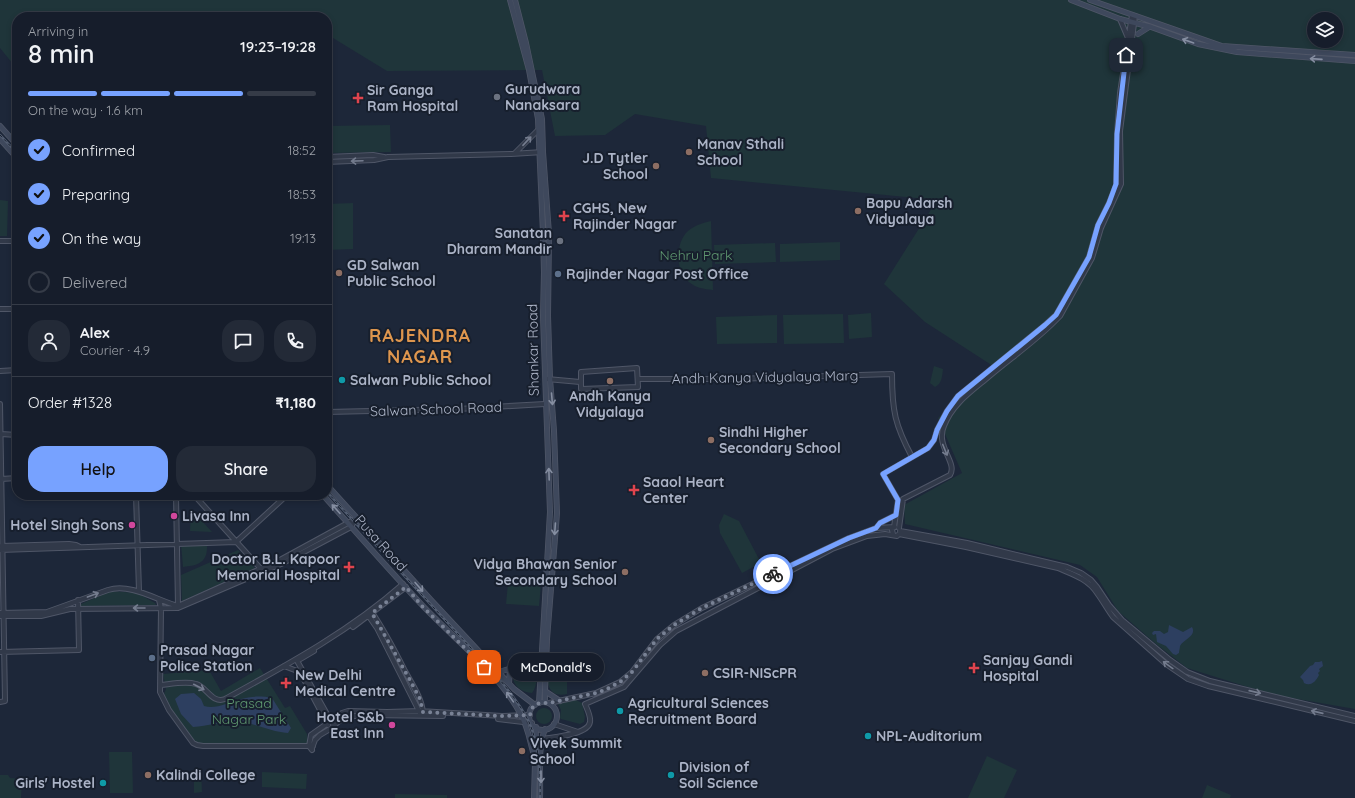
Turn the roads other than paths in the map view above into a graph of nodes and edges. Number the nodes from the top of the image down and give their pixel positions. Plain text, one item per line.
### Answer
1 (510, 0) edge
2 (515, 0) edge
3 (1071, 0) edge
4 (1090, 0) edge
5 (1134, 15) junction
6 (1120, 19) junction
7 (1132, 22) junction
8 (1149, 27) junction
9 (1138, 34) joint
10 (1128, 38) junction
11 (1131, 43) junction
12 (1355, 55) edge
13 (1355, 61) edge
14 (0, 126) edge
15 (539, 129) junction
16 (0, 139) edge
17 (12, 139) edge
18 (12, 152) edge
19 (541, 152) junction
20 (515, 154) junction
21 (332, 157) edge
22 (388, 157) junction
23 (332, 162) edge
24 (0, 240) edge
25 (12, 241) edge
26 (0, 309) edge
27 (12, 309) edge
28 (12, 370) edge
29 (0, 371) edge
30 (547, 379) junction
31 (638, 379) junction
32 (580, 382) junction
33 (0, 404) edge
34 (545, 404) junction
35 (332, 412) edge
36 (1, 434) edge
37 (12, 435) edge
38 (912, 457) junction
39 (12, 478) edge
40 (1, 479) junction
41 (332, 490) edge
42 (136, 500) edge
43 (176, 500) edge
44 (198, 500) edge
45 (282, 500) edge
46 (327, 500) edge
47 (900, 500) junction
48 (896, 515) junction
49 (357, 518) junction
50 (347, 524) junction
51 (876, 528) junction
52 (898, 530) junction
53 (893, 534) junction
54 (236, 542) junction
55 (177, 544) junction
56 (137, 545) junction
57 (1, 548) edge
58 (261, 569) junction
59 (405, 586) junction
60 (746, 587) junction
61 (139, 591) junction
62 (748, 593) junction
63 (78, 600) junction
64 (159, 600) junction
65 (178, 606) junction
66 (79, 608) junction
67 (161, 608) junction
68 (369, 613) junction
69 (2, 615) edge
70 (545, 639) junction
71 (2, 652) edge
72 (296, 660) junction
73 (541, 662) junction
74 (284, 666) junction
75 (510, 669) junction
76 (500, 672) junction
77 (509, 683) junction
78 (161, 685) junction
79 (545, 691) junction
80 (575, 697) junction
81 (560, 701) junction
82 (0, 702) edge
83 (547, 703) junction
84 (537, 704) junction
85 (585, 704) junction
86 (422, 714) junction
87 (522, 715) junction
88 (530, 715) junction
89 (1355, 716) edge
90 (331, 721) junction
91 (1355, 721) edge
92 (524, 722) junction
93 (532, 723) junction
94 (327, 724) junction
95 (554, 724) junction
96 (332, 727) junction
97 (536, 727) junction
98 (545, 729) junction
99 (578, 732) junction
100 (542, 739) junction
101 (311, 747) junction
102 (535, 758) junction
103 (534, 798) edge
104 (540, 798) edge

1 - 15 main road, Shankar Road
2 - 19 main road, Shankar Road
3 - 6 main road
4 - 5 main road
5 - 7 street
5 - 12 main road
6 - 7 main road
6 - 10 street
7 - 8 main road
7 - 10 street
7 - 11 street
8 - 9 main road
13 -> 8 main road
9 - 11 street
10 - 38 street
11 -> 47 street
14 - 17 main road
15 - 19 main road, Shankar Road
20 -> 15 street
16 - 18 main road
19 - 20 street
19 - 30 main road, Shankar Road
20 - 22 street
21 - 22 street
22 -> 23 street
24 - 25 street
26 - 27 street
28 - 29 street
30 - 32 street
30 - 34 main road, Shankar Road
30 -> 70 main road, Shankar Road
31 - 32 street
31 - 32 street
31 - 38 street, Andh Kanya Vidyalaya Marg
33 - 36 street
34 - 35 street, Salwan School Road
70 -> 34 main road, Shankar Road
36 - 37 street
36 - 40 street
38 - 47 street
39 - 40 street
40 - 57 street
41 - 49 main road, Pusa Road
42 - 56 street
43 - 55 street
44 - 54 street
45 - 54 street
50 -> 46 main road, Pusa Road
47 - 48 street
47 - 52 street
48 - 51 street
48 - 52 street
49 - 50 street
49 -> 76 main road, Pusa Road
50 - 58 street
50 - 59 main road, Pusa Road
50 - 67 street
51 - 52 street
51 - 60 street
52 - 53 street
52 - 53 street
52 -> 89 street
91 -> 52 street
53 - 62 street
54 - 55 street
54 - 58 street
55 - 56 street
55 - 65 street
56 - 57 street
56 - 61 street
57 - 69 street
58 - 65 street
59 - 68 street
87 -> 59 main road, Pusa Road
60 - 62 street
60 - 80 street
63 -> 61 street
61 - 64 street
62 - 85 street
63 - 66 street
63 - 69 street
64 - 65 street
64 - 67 street
67 -> 66 street
66 - 69 street
66 - 71 street
67 - 78 street
68 - 72 street
68 - 86 street
69 - 71 street
70 - 73 main road, Shankar Road
70 - 79 main road, Shankar Road
71 - 82 street
72 - 74 street
72 - 90 street
73 - 75 main road
73 - 84 main road, Shankar Road
78 -> 74 street
74 - 94 street
75 - 76 main road
75 - 77 main road
76 - 77 main road, Pusa Road
77 - 84 main road, Pusa Road
78 - 101 street
79 - 81 main road
79 - 83 main road, Shankar Road
80 - 81 street
80 - 85 street
81 - 83 street
83 - 84 main road
83 - 95 main road
84 - 88 main road
85 - 99 street
86 - 87 street
86 - 90 street
86 - 92 street
86 - 96 street
87 - 88 street
87 - 92 main road, Pusa Road
88 - 93 main road
90 - 94 street
90 - 96 street
92 - 93 street
92 - 102 main road, Pusa Road
93 - 97 main road
94 - 96 street
94 - 101 street
95 - 98 main road
95 - 99 street
96 - 101 street
97 - 98 main road
97 - 102 main road
98 - 100 main road
99 - 100 street
100 -> 104 main road
102 - 103 main road

